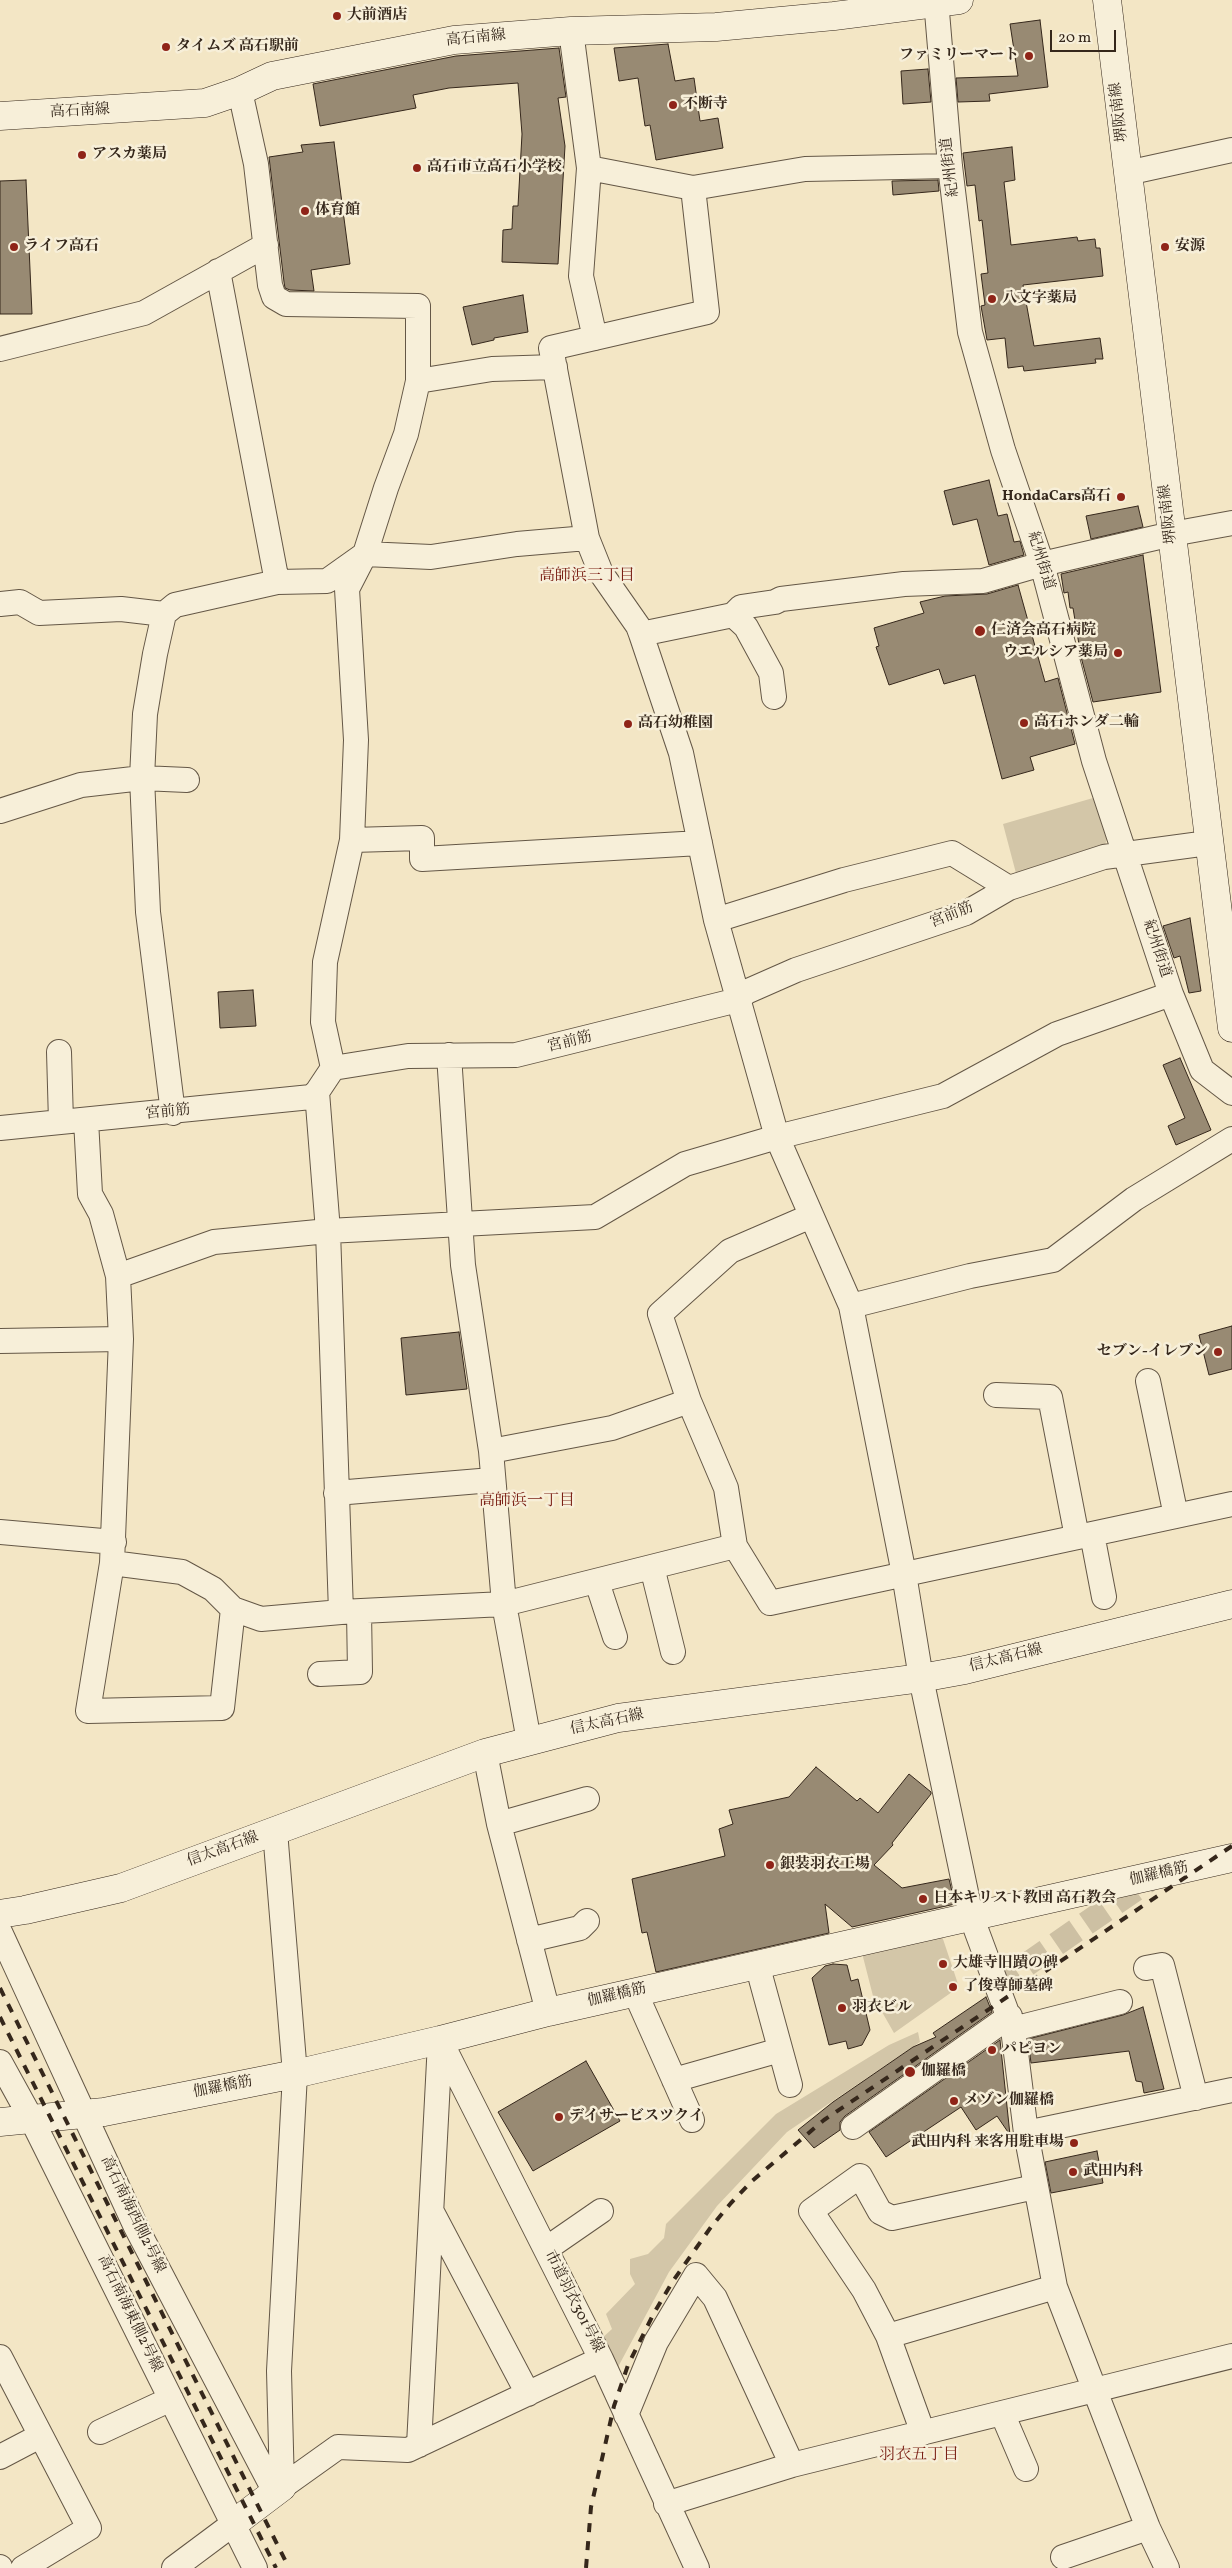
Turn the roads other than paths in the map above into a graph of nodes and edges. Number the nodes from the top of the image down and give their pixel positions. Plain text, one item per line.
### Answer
1 (1107, 0) edge
2 (944, 1) edge
3 (571, 31) junction
4 (240, 91) junction
5 (0, 116) edge
6 (1232, 150) edge
7 (950, 166) junction
8 (589, 168) junction
9 (1127, 173) junction
10 (693, 188) junction
11 (266, 245) junction
12 (218, 271) junction
13 (595, 338) junction
14 (0, 349) edge
15 (556, 367) junction
16 (418, 381) junction
17 (1232, 523) edge
18 (1172, 534) junction
19 (587, 538) junction
20 (365, 554) junction
21 (1042, 564) junction
22 (277, 582) junction
23 (0, 604) edge
24 (164, 614) junction
25 (733, 614) junction
26 (641, 634) junction
27 (774, 698) dead end
28 (142, 778) junction
29 (187, 780) dead end
30 (0, 811) edge
31 (352, 840) junction
32 (700, 843) junction
33 (1208, 843) junction
34 (1124, 853) junction
35 (1010, 888) junction
36 (716, 920) junction
37 (1171, 994) junction
38 (738, 1000) junction
39 (1232, 1028) edge
40 (59, 1052) dead end
41 (450, 1055) junction
42 (333, 1068) junction
43 (317, 1092) junction
44 (1232, 1093) edge
45 (173, 1113) junction
46 (86, 1120) junction
47 (61, 1122) junction
48 (0, 1128) edge
49 (777, 1137) junction
50 (1232, 1139) edge
51 (812, 1216) junction
52 (462, 1224) junction
53 (328, 1231) junction
54 (118, 1276) junction
55 (851, 1306) junction
56 (121, 1339) junction
57 (0, 1341) edge
58 (1148, 1381) dead end
59 (996, 1395) dead end
60 (689, 1401) junction
61 (491, 1451) junction
62 (492, 1480) junction
63 (336, 1493) junction
64 (1232, 1504) edge
65 (1176, 1516) junction
66 (0, 1532) edge
67 (1084, 1535) junction
68 (735, 1546) junction
69 (113, 1552) junction
70 (652, 1567) junction
71 (904, 1574) junction
72 (597, 1582) junction
73 (1104, 1597) dead end
74 (504, 1604) junction
75 (1232, 1604) edge
76 (234, 1609) junction
77 (350, 1612) junction
78 (615, 1637) dead end
79 (673, 1652) dead end
80 (320, 1674) dead end
81 (921, 1678) junction
82 (529, 1741) junction
83 (485, 1753) junction
84 (587, 1799) dead end
85 (499, 1824) junction
86 (275, 1831) junction
87 (1232, 1858) edge
88 (0, 1914) edge
89 (970, 1916) junction
90 (587, 1921) dead end
91 (0, 1932) edge
92 (529, 1940) junction
93 (757, 1964) junction
94 (1146, 1968) dead end
95 (635, 1992) junction
96 (1120, 2002) dead end
97 (548, 2012) junction
98 (1012, 2023) junction
99 (440, 2040) junction
100 (780, 2050) junction
101 (0, 2062) edge
102 (295, 2074) junction
103 (674, 2080) junction
104 (790, 2084) dead end
105 (1232, 2090) edge
106 (1196, 2098) junction
107 (85, 2115) junction
108 (32, 2120) junction
109 (692, 2120) dead end
110 (0, 2122) edge
111 (853, 2127) dead end
112 (1026, 2132) junction
113 (1036, 2187) junction
114 (431, 2210) junction
115 (601, 2211) dead end
116 (546, 2249) junction
117 (1055, 2288) junction
118 (888, 2336) junction
119 (1232, 2356) edge
120 (0, 2357) edge
121 (601, 2359) junction
122 (1094, 2390) junction
123 (528, 2394) junction
124 (171, 2399) junction
125 (1002, 2413) junction
126 (626, 2414) junction
127 (100, 2432) dead end
128 (923, 2433) junction
129 (40, 2436) junction
130 (419, 2445) junction
131 (0, 2457) edge
132 (792, 2465) junction
133 (1026, 2469) dead end
134 (278, 2490) junction
135 (666, 2504) junction
136 (233, 2524) junction
137 (1148, 2528) junction
138 (1063, 2556) dead end
139 (23, 2568) edge
140 (174, 2568) edge
141 (256, 2568) edge
142 (697, 2568) edge
143 (1167, 2568) edge

1 - 9 main road, 堺阪南線
2 - 3 main road, 高石南線
2 - 7 street, 紀州街道
3 - 4 main road, 高石南線
3 - 8 street
4 - 5 main road, 高石南線
4 - 11 street
6 - 9 street
7 - 10 street
7 - 21 street, 紀州街道
8 - 10 street
8 - 13 street
9 - 18 main road, 堺阪南線
10 - 13 street
11 - 12 street
11 - 16 street
12 - 14 street
12 - 22 street
13 - 15 street
15 - 16 street
15 - 19 street
16 - 20 street
17 - 18 street
18 - 21 street
18 - 33 main road, 堺阪南線
19 - 20 street
19 - 26 street
20 - 22 street
20 - 31 street
21 - 25 street
21 - 34 street, 紀州街道
22 - 24 street
23 - 24 street
24 - 28 street
25 - 26 street
25 - 27 street
26 - 32 street
28 - 29 street
28 - 30 street
28 - 45 street
31 - 32 street
31 - 42 street
32 - 36 street
33 - 34 street, 宮前筋
33 - 39 main road, 堺阪南線
34 - 35 street, 宮前筋
34 - 37 street, 紀州街道
35 - 36 street
35 - 38 street, 宮前筋
36 - 38 street
37 - 44 street, 紀州街道
37 - 49 street
38 - 41 street, 宮前筋
38 - 49 street
40 - 47 street
41 - 42 street, 宮前筋
41 - 52 street
42 - 43 street
43 - 45 street, 宮前筋
43 - 53 street
45 - 46 street, 宮前筋
46 - 47 street, 宮前筋
46 - 54 street
47 - 48 street, 宮前筋
49 - 51 street
49 - 52 street
50 - 55 street
51 - 55 street
51 - 60 street
52 - 53 street
52 - 61 street
53 - 54 street
53 - 63 street
54 - 56 street
55 - 71 street
56 - 57 street
56 - 69 street
58 - 65 street
59 - 67 street
60 - 61 street
60 - 68 street
61 - 62 street
62 - 63 street
62 - 74 street
63 - 77 street
64 - 65 street
65 - 67 street
66 - 69 street
67 - 71 street
67 - 73 street
68 - 70 street
68 - 71 street
69 - 76 street
69 - 76 street
70 - 72 street
70 - 79 street
71 - 81 street
72 - 74 street
72 - 78 street
74 - 77 street
74 - 82 street
75 - 81 main road, 信太高石線
76 - 77 street
77 - 80 street
81 - 82 main road, 信太高石線
81 - 89 street
82 - 83 main road, 信太高石線
83 - 85 street
83 - 86 main road, 信太高石線
84 - 85 street
85 - 92 street
86 - 88 main road, 信太高石線
86 - 102 street
87 - 89 main road, 伽羅橋筋
89 - 93 main road, 伽羅橋筋
89 - 98 street
90 - 92 street
91 - 107 street, 高石南海西側2号線
92 - 97 street
93 - 95 main road, 伽羅橋筋
93 - 100 street
94 - 106 street
95 - 97 main road, 伽羅橋筋
95 - 103 street
96 - 98 street
97 - 99 main road, 伽羅橋筋
98 - 111 street
98 - 112 street
99 - 102 main road, 伽羅橋筋
99 - 114 street
99 - 116 street, 市道羽衣301号線
100 - 103 street
100 - 104 street
101 - 108 street, 高石南海東側2号線
102 - 107 main road, 伽羅橋筋
102 - 134 street
103 - 109 street
105 - 106 street
106 - 112 street
107 - 108 main road, 伽羅橋筋
107 - 134 street, 高石南海西側2号線
108 - 110 main road, 伽羅橋筋
108 - 124 street, 高石南海東側2号線
112 - 113 street
113 - 117 street
113 - 118 street
114 - 123 street
114 - 130 street
115 - 116 street
116 - 121 street, 市道羽衣301号線
117 - 118 street
117 - 122 street
118 - 128 street
119 - 122 street
120 - 129 street
121 - 123 street
121 - 126 street, 市道羽衣301号線
122 - 125 street
122 - 137 street
123 - 130 street
124 - 127 street
124 - 136 street, 高石南海東側2号線
125 - 128 street
125 - 133 street
126 - 132 street
126 - 135 street, 市道羽衣301号線
128 - 132 street
129 - 131 street
129 - 139 street
130 - 134 street
132 - 135 street
134 - 136 main road
135 - 142 street, 市道羽衣301号線
136 - 140 street
136 - 141 street, 高石南海東側2号線
137 - 138 street
137 - 143 street

